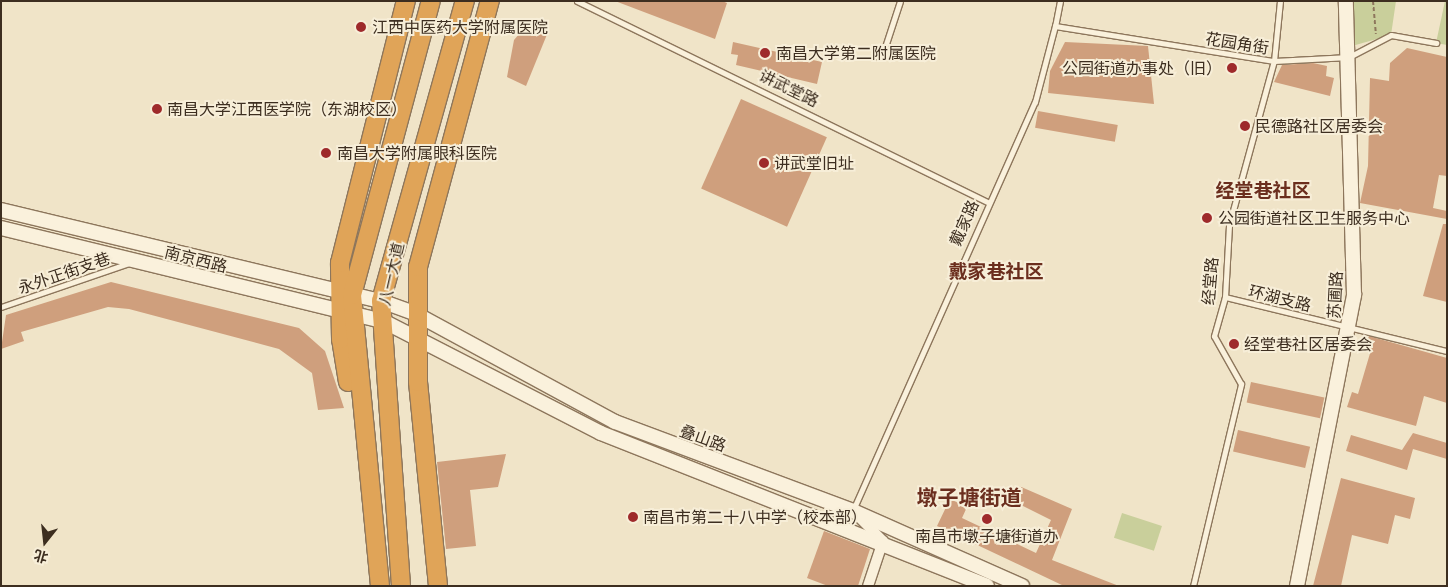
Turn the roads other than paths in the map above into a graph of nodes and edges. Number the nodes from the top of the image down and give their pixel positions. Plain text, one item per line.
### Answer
1 (406, 1) edge
2 (431, 1) edge
3 (465, 1) edge
4 (490, 1) edge
5 (577, 1) edge
6 (900, 1) edge
7 (1060, 1) edge
8 (1280, 1) edge
9 (1346, 1) edge
10 (1055, 26) junction
11 (1436, 43) dead end
12 (876, 56) dead end
13 (1349, 57) junction
14 (1274, 61) junction
15 (988, 202) junction
16 (1, 210) edge
17 (1, 228) edge
18 (135, 262) junction
19 (346, 293) junction
20 (1224, 297) junction
21 (381, 301) junction
22 (1, 307) edge
23 (346, 313) junction
24 (416, 314) junction
25 (383, 321) junction
26 (1350, 329) junction
27 (417, 336) junction
28 (1447, 351) edge
29 (853, 511) junction
30 (883, 541) junction
31 (372, 586) edge
32 (380, 586) edge
33 (401, 586) edge
34 (438, 586) edge
35 (868, 586) edge
36 (987, 586) edge
37 (1022, 586) edge
38 (1193, 586) edge
39 (1296, 586) edge

1 - 19 highway
2 - 19 highway, 八一大道
3 - 21 highway, 八一大道
4 - 24 highway
5 - 15 lane, 讲武堂路
6 - 12 lane
7 - 10 lane
8 - 14 lane, 经堂路
9 - 13 main road, 苏圃路
10 - 14 lane, 花园角街
10 - 15 lane, 戴家路
11 - 13 lane, 花园角街
13 - 14 lane, 花园角街
13 - 26 main road, 苏圃路
14 - 20 lane, 经堂路
15 - 29 lane, 戴家路
16 - 19 main road, 南京西路
17 - 18 main road, 南京西路
18 - 22 lane, 永外正街支巷
18 - 23 main road, 南京西路
19 - 21 main road, 南京西路
19 - 23 highway, 八一大道
20 - 26 lane, 环湖支路
20 - 38 lane, 经堂路
21 - 24 main road, 叠山路
21 - 25 highway, 八一大道
23 - 25 main road, 南京西路
23 - 31 highway
23 - 32 highway, 八一大道
24 - 27 highway
24 - 29 main road, 叠山路
25 - 27 main road, 叠山路
25 - 33 highway, 八一大道
26 - 28 lane, 环湖支路
26 - 39 main road, 苏圃路
27 - 30 main road, 叠山路
27 - 34 highway
29 - 30 street
29 - 37 main road, 叠山路
30 - 35 street
30 - 36 main road, 叠山路

